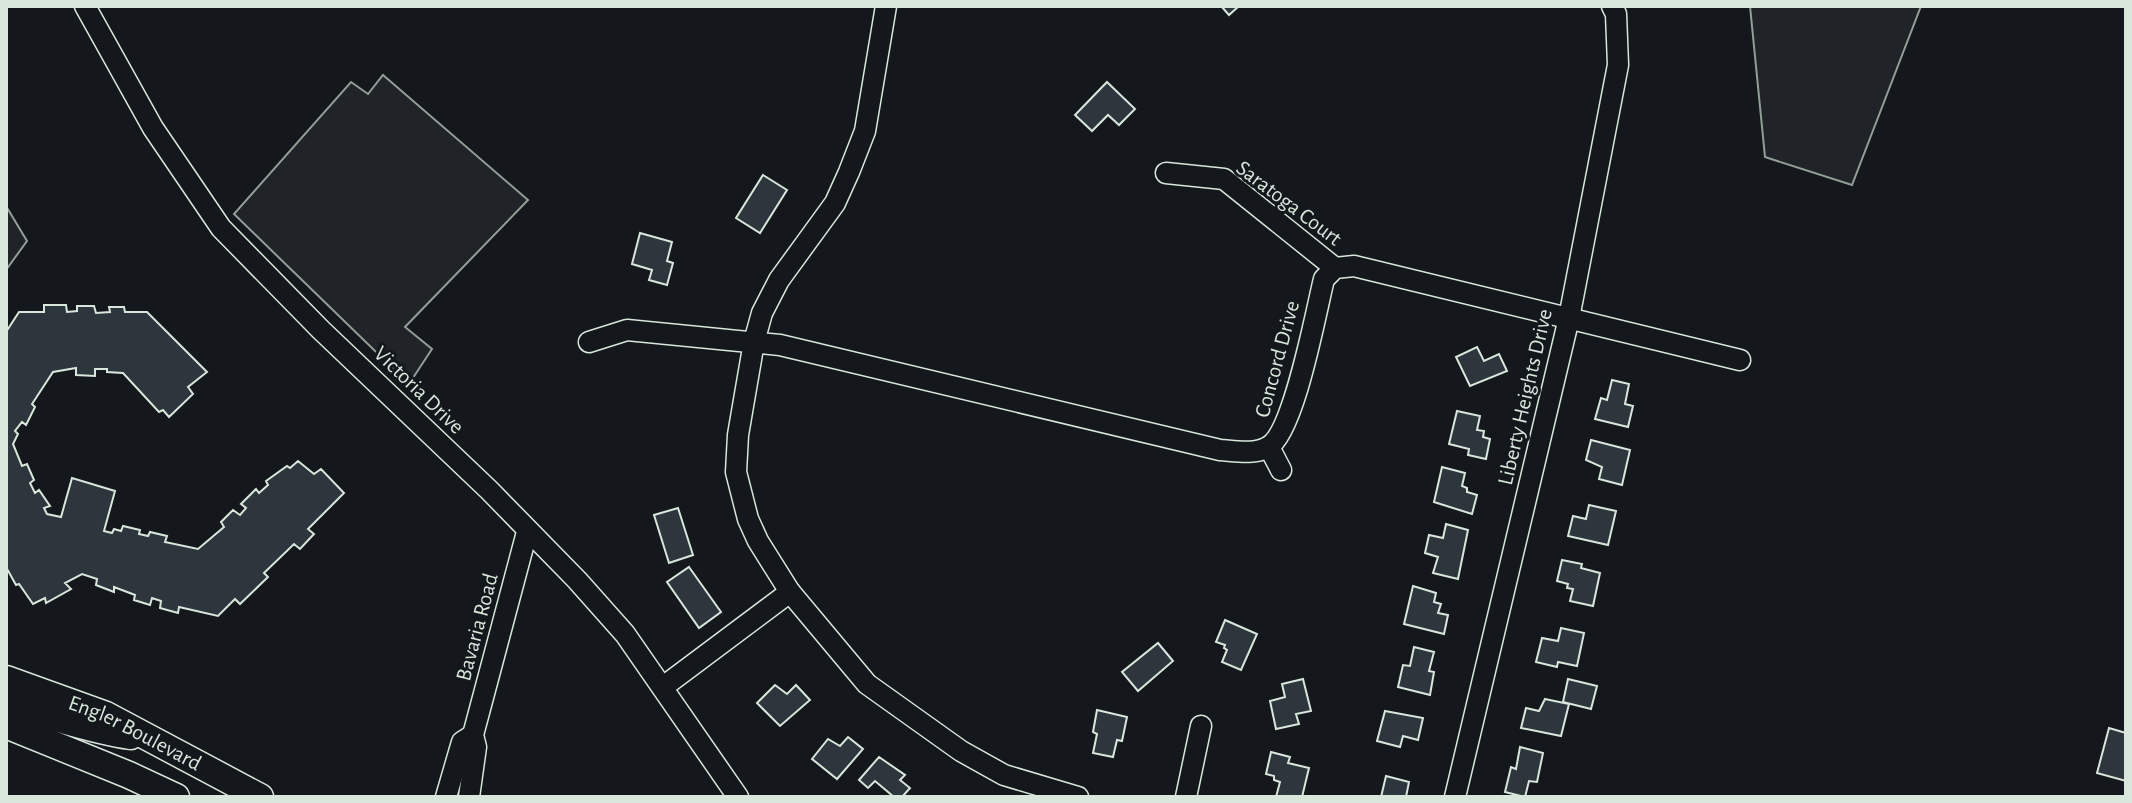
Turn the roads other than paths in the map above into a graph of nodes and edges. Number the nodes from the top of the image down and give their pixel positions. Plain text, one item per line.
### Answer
1 (85, 6) edge
2 (886, 6) edge
3 (1612, 6) edge
4 (1166, 173) dead end
5 (1335, 268) junction
6 (1569, 318) junction
7 (589, 342) dead end
8 (754, 342) junction
9 (1740, 360) dead end
10 (1269, 447) junction
11 (1281, 470) dead end
12 (527, 532) junction
13 (790, 592) junction
14 (6, 679) edge
15 (663, 687) junction
16 (6, 705) edge
17 (6, 725) edge
18 (1201, 726) dead end
19 (473, 735) junction
20 (154, 740) junction
21 (176, 797) edge
22 (260, 797) edge
23 (446, 797) edge
24 (469, 797) edge
25 (738, 797) edge
26 (1078, 797) edge
27 (1186, 797) edge
28 (1455, 797) edge

1 - 12 street, Victoria Drive
2 - 8 street
3 - 6 street, Liberty Heights Drive
4 - 5 street, Saratoga Court
5 - 6 street
5 - 10 street, Concord Drive
6 - 9 street
6 - 28 street, Liberty Heights Drive
7 - 8 street, Concord Drive
8 - 10 street, Concord Drive
8 - 13 street
10 - 11 street
12 - 15 street, Victoria Drive
12 - 19 street, Bavaria Road
13 - 15 street
13 - 26 street
14 - 20 main road, Engler Boulevard
15 - 25 street, Victoria Drive
16 - 20 main road
17 - 21 main road, Engler Boulevard
18 - 27 street
19 - 23 street, Bavaria Road
19 - 24 street, Bavaria Road
20 - 22 main road, Engler Boulevard

